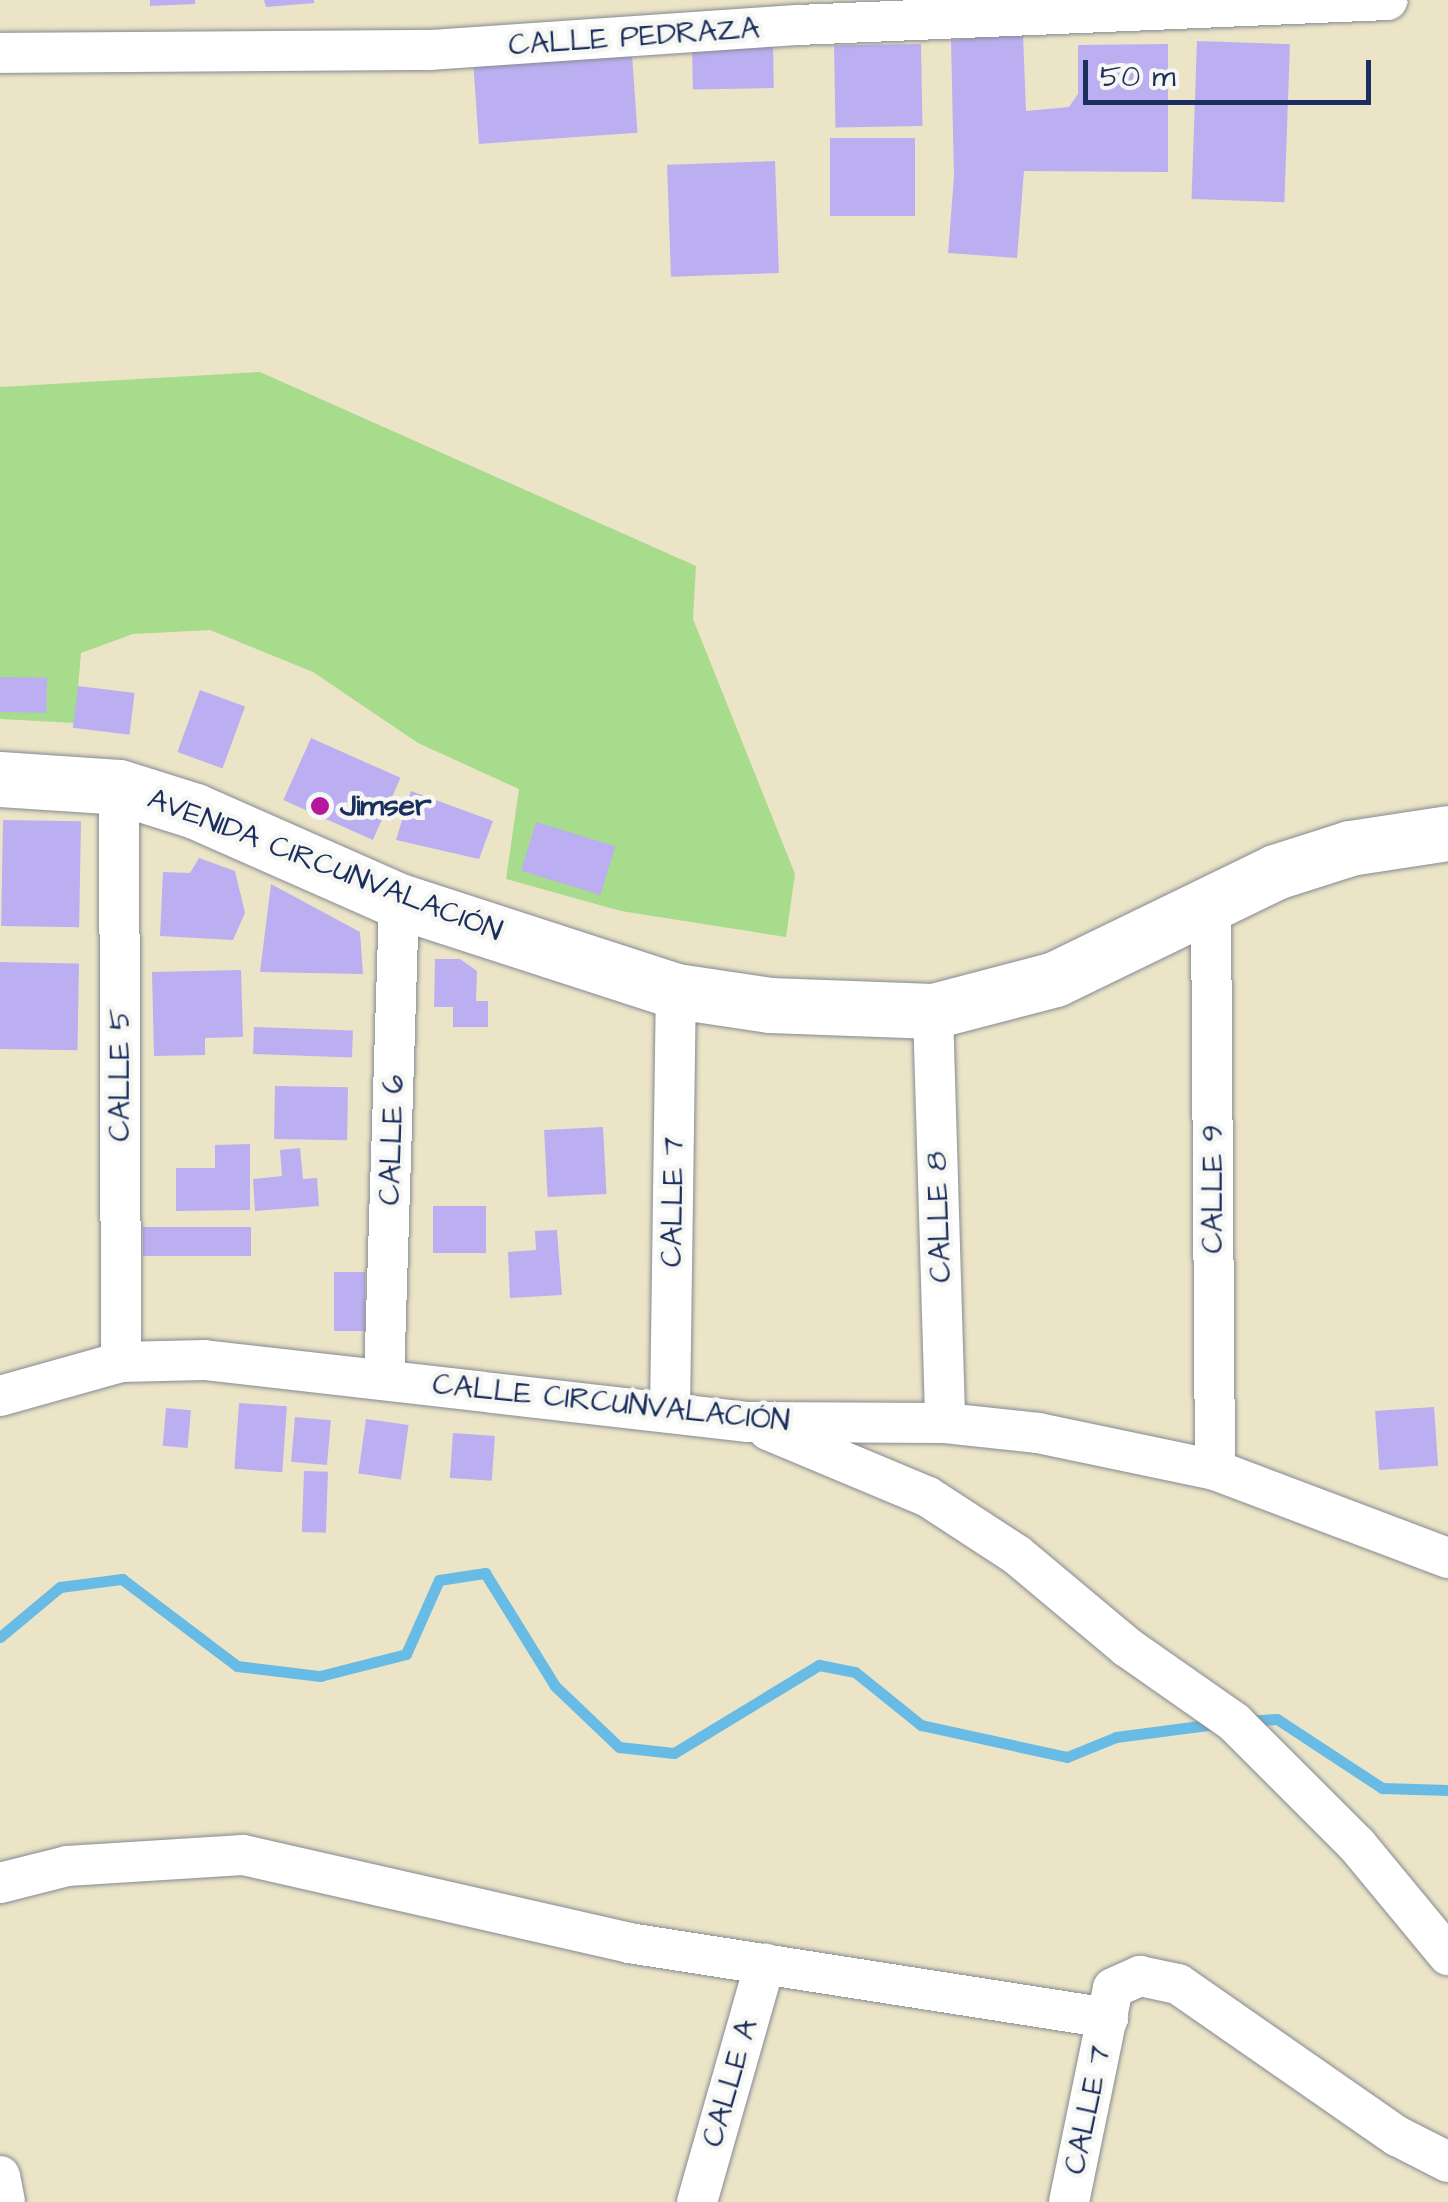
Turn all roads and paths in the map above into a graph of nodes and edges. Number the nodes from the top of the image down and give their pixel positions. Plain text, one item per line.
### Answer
1 (1387, 0) edge
2 (797, 12) edge
3 (0, 53) edge
4 (0, 779) edge
5 (119, 787) junction
6 (1448, 833) edge
7 (400, 900) junction
8 (1211, 908) junction
9 (676, 991) junction
10 (933, 1011) junction
11 (121, 1362) junction
12 (384, 1380) junction
13 (0, 1396) edge
14 (670, 1412) junction
15 (748, 1422) junction
16 (945, 1422) junction
17 (1215, 1470) junction
18 (1448, 1558) edge
19 (0, 1882) edge
20 (1448, 1955) edge
21 (765, 1964) junction
22 (1108, 2018) junction
23 (1448, 2162) edge
24 (0, 2176) edge
25 (5, 2202) edge
26 (696, 2202) edge
27 (1069, 2202) edge

1 - 2 street, CALLE PEDRAZA
2 - 3 street, CALLE PEDRAZA
4 - 5 street, AVENIDA CIRCUNVALACIÓN
5 - 7 street, AVENIDA CIRCUNVALACIÓN
5 - 11 street, CALLE 5
6 - 8 street, AVENIDA CIRCUNVALACIÓN
7 - 9 street, AVENIDA CIRCUNVALACIÓN
7 - 12 street, CALLE 6
8 - 10 street, AVENIDA CIRCUNVALACIÓN
8 - 17 street, CALLE 9
9 - 10 street, AVENIDA CIRCUNVALACIÓN
9 - 14 street, CALLE 7
10 - 16 street, CALLE 8
11 - 12 street, CALLE CIRCUNVALACIÓN
11 - 13 street, CALLE CIRCUNVALACIÓN
12 - 14 street, CALLE CIRCUNVALACIÓN
14 - 15 street, CALLE CIRCUNVALACIÓN
15 - 16 street, CALLE CIRCUNVALACIÓN
15 - 20 street
16 - 17 street, CALLE CIRCUNVALACIÓN
17 - 18 street, CALLE CIRCUNVALACIÓN
19 - 21 street
21 - 22 street
21 - 26 street, CALLE A
22 - 23 street, CALLE 7
22 - 27 street, CALLE 7
24 - 25 street

